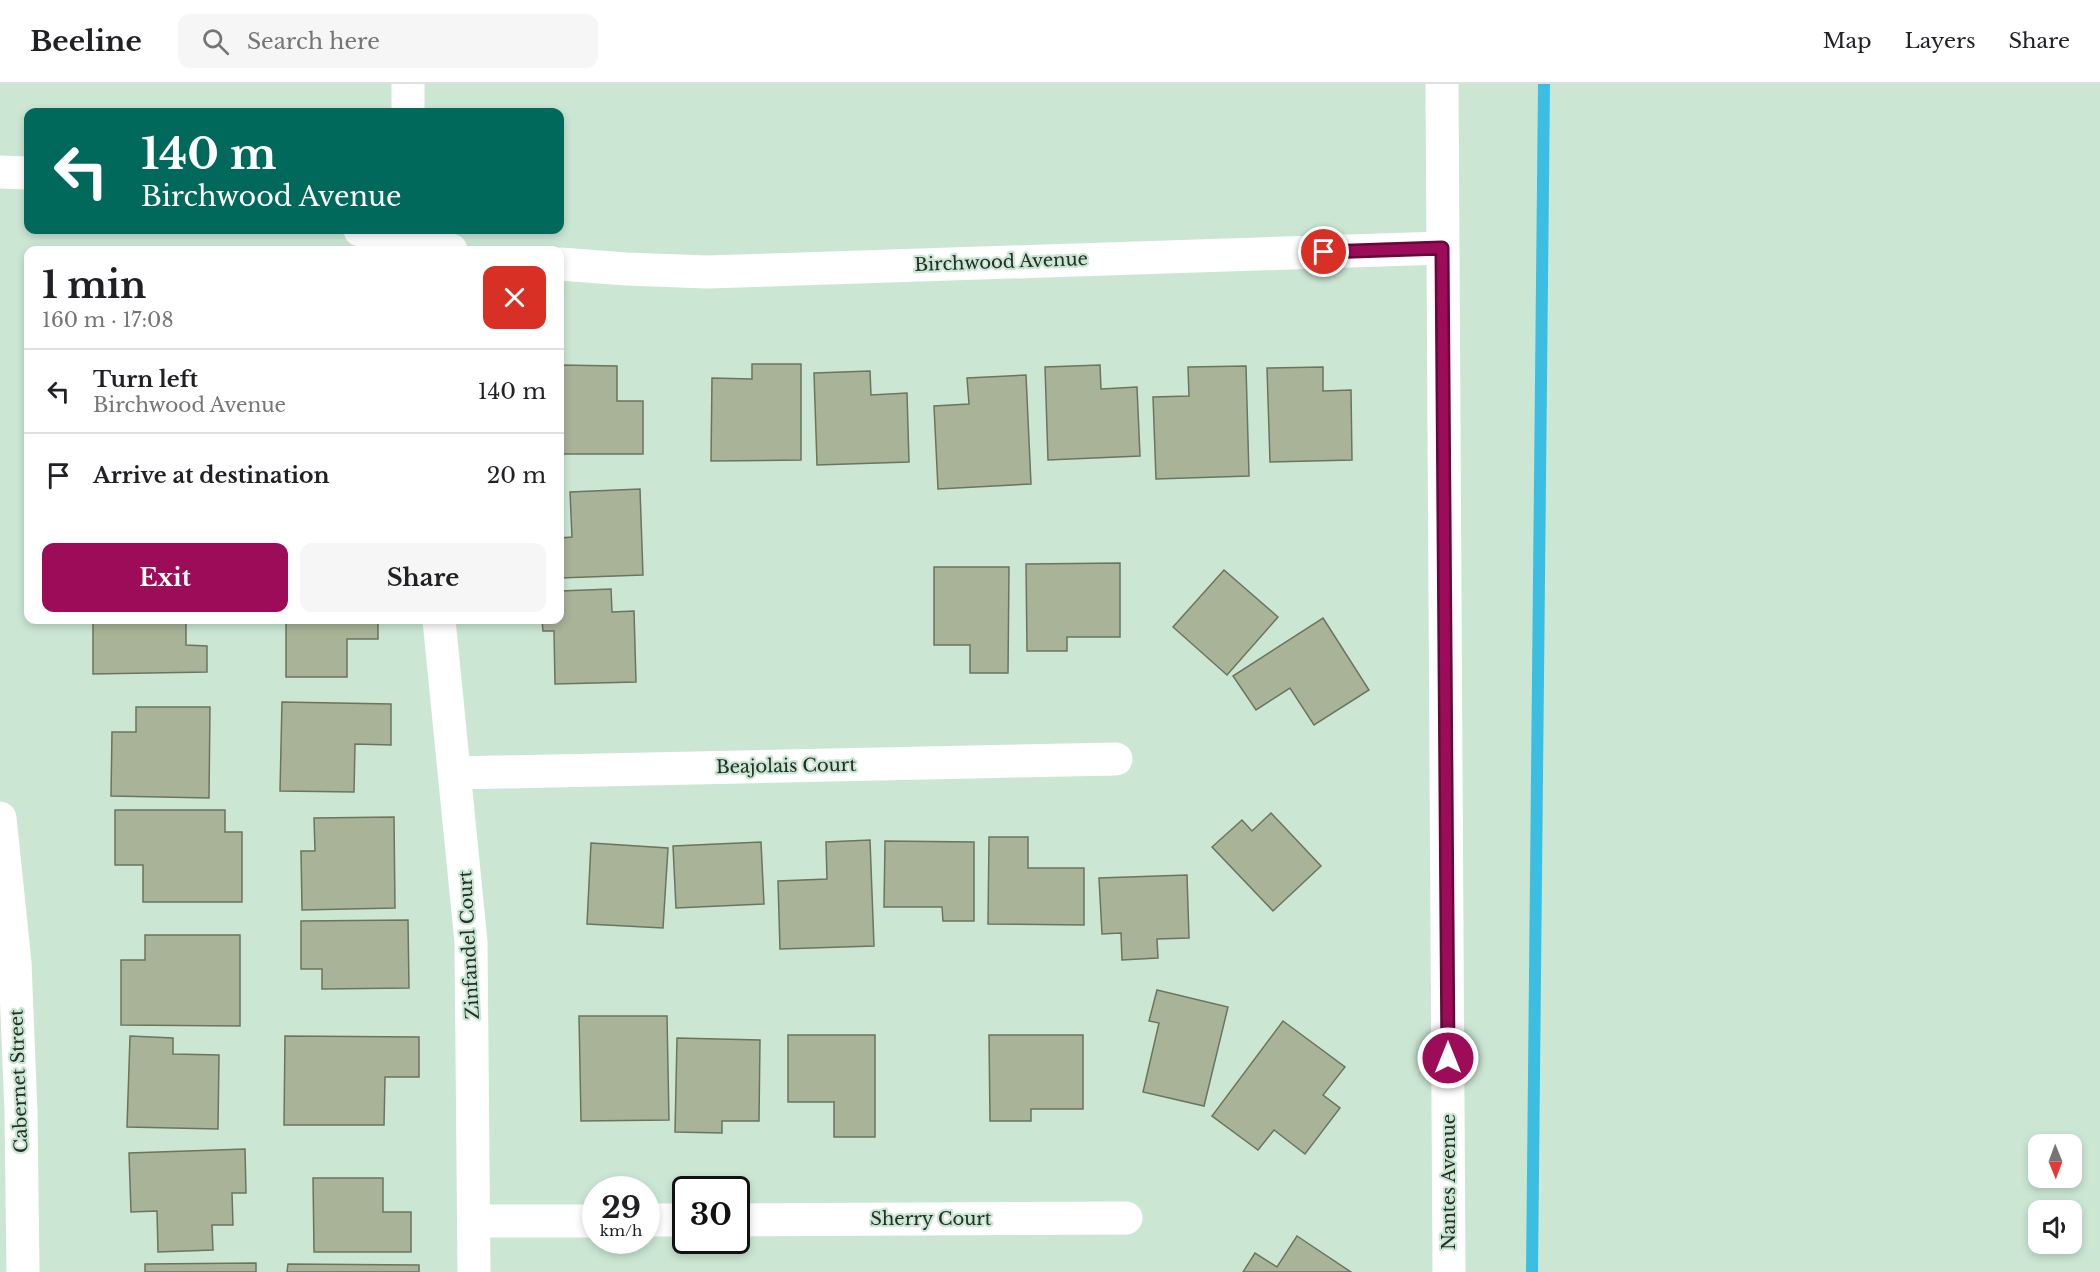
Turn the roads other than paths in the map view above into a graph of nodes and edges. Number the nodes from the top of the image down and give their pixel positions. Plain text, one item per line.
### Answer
1 (408, 84) edge
2 (1442, 84) edge
3 (408, 108) edge
4 (0, 172) edge
5 (24, 173) edge
6 (377, 234) edge
7 (411, 242) edge
8 (431, 246) edge
9 (1442, 248) junction
10 (564, 264) edge
11 (440, 624) edge
12 (1116, 759) dead end
13 (456, 773) junction
14 (0, 818) edge
15 (1126, 1218) dead end
16 (750, 1220) edge
17 (474, 1221) junction
18 (582, 1221) edge
19 (23, 1272) edge
20 (474, 1272) edge
21 (1449, 1272) edge

1 - 3 street
2 - 9 street, Nantes Avenue
4 - 5 street
6 - 7 street
7 - 8 street
9 - 10 street, Birchwood Avenue
9 - 21 street, Nantes Avenue
11 - 13 street, Zinfandel Court
12 - 13 street, Beajolais Court
13 - 17 street, Zinfandel Court
14 - 19 street, Cabernet Street
15 - 16 street, Sherry Court
17 - 18 street
17 - 20 street, Zinfandel Court

